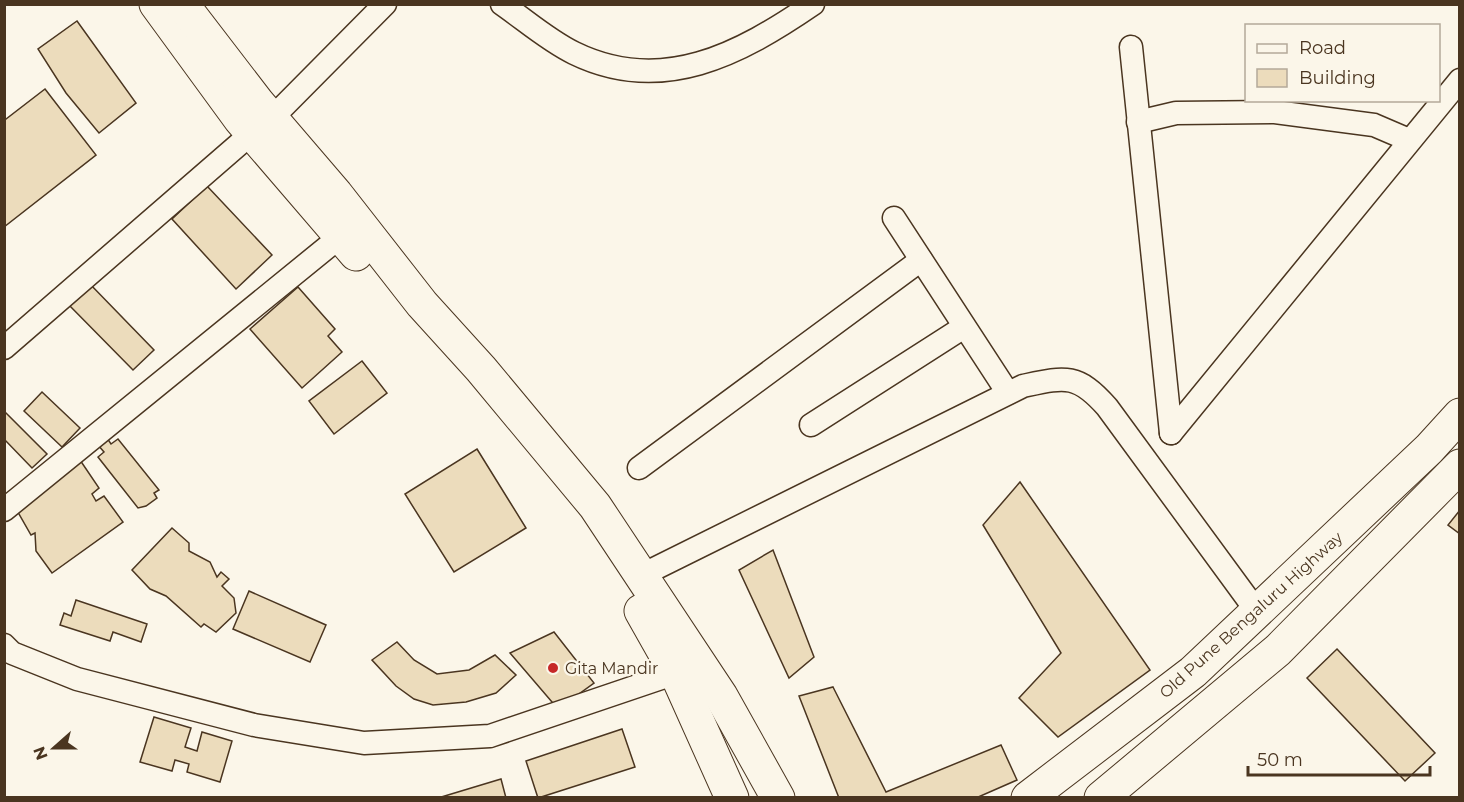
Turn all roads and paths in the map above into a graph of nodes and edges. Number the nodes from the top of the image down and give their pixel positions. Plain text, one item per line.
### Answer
1 (156, 4) edge
2 (182, 4) edge
3 (385, 4) edge
4 (502, 4) edge
5 (813, 4) edge
6 (1131, 46) dead end
7 (1460, 80) edge
8 (1138, 122) junction
9 (262, 125) junction
10 (1409, 140) junction
11 (894, 218) dead end
12 (341, 236) junction
13 (921, 260) junction
14 (964, 327) junction
15 (4, 348) edge
16 (1008, 393) junction
17 (1460, 415) edge
18 (811, 425) dead end
19 (1460, 466) edge
20 (639, 468) dead end
21 (4, 510) edge
22 (642, 575) junction
23 (1258, 613) junction
24 (4, 645) edge
25 (676, 673) junction
26 (732, 798) edge
27 (778, 798) edge
28 (1028, 798) edge
29 (1101, 798) edge

1 - 9 main road
2 - 9 main road
3 - 9 street
4 - 5 street
6 - 8 street
7 - 10 street
8 - 10 street
8 - 10 street
9 - 12 main road
9 - 15 street
9 - 22 main road
11 - 13 street
12 - 21 street
12 - 25 main road
13 - 14 street
13 - 20 street
14 - 16 street
14 - 18 street
16 - 22 street
16 - 23 street
17 - 23 main road, Old Pune Bengaluru Highway
19 - 29 main road
22 - 27 main road
23 - 28 main road, Old Pune Bengaluru Highway
24 - 25 street
25 - 26 main road

